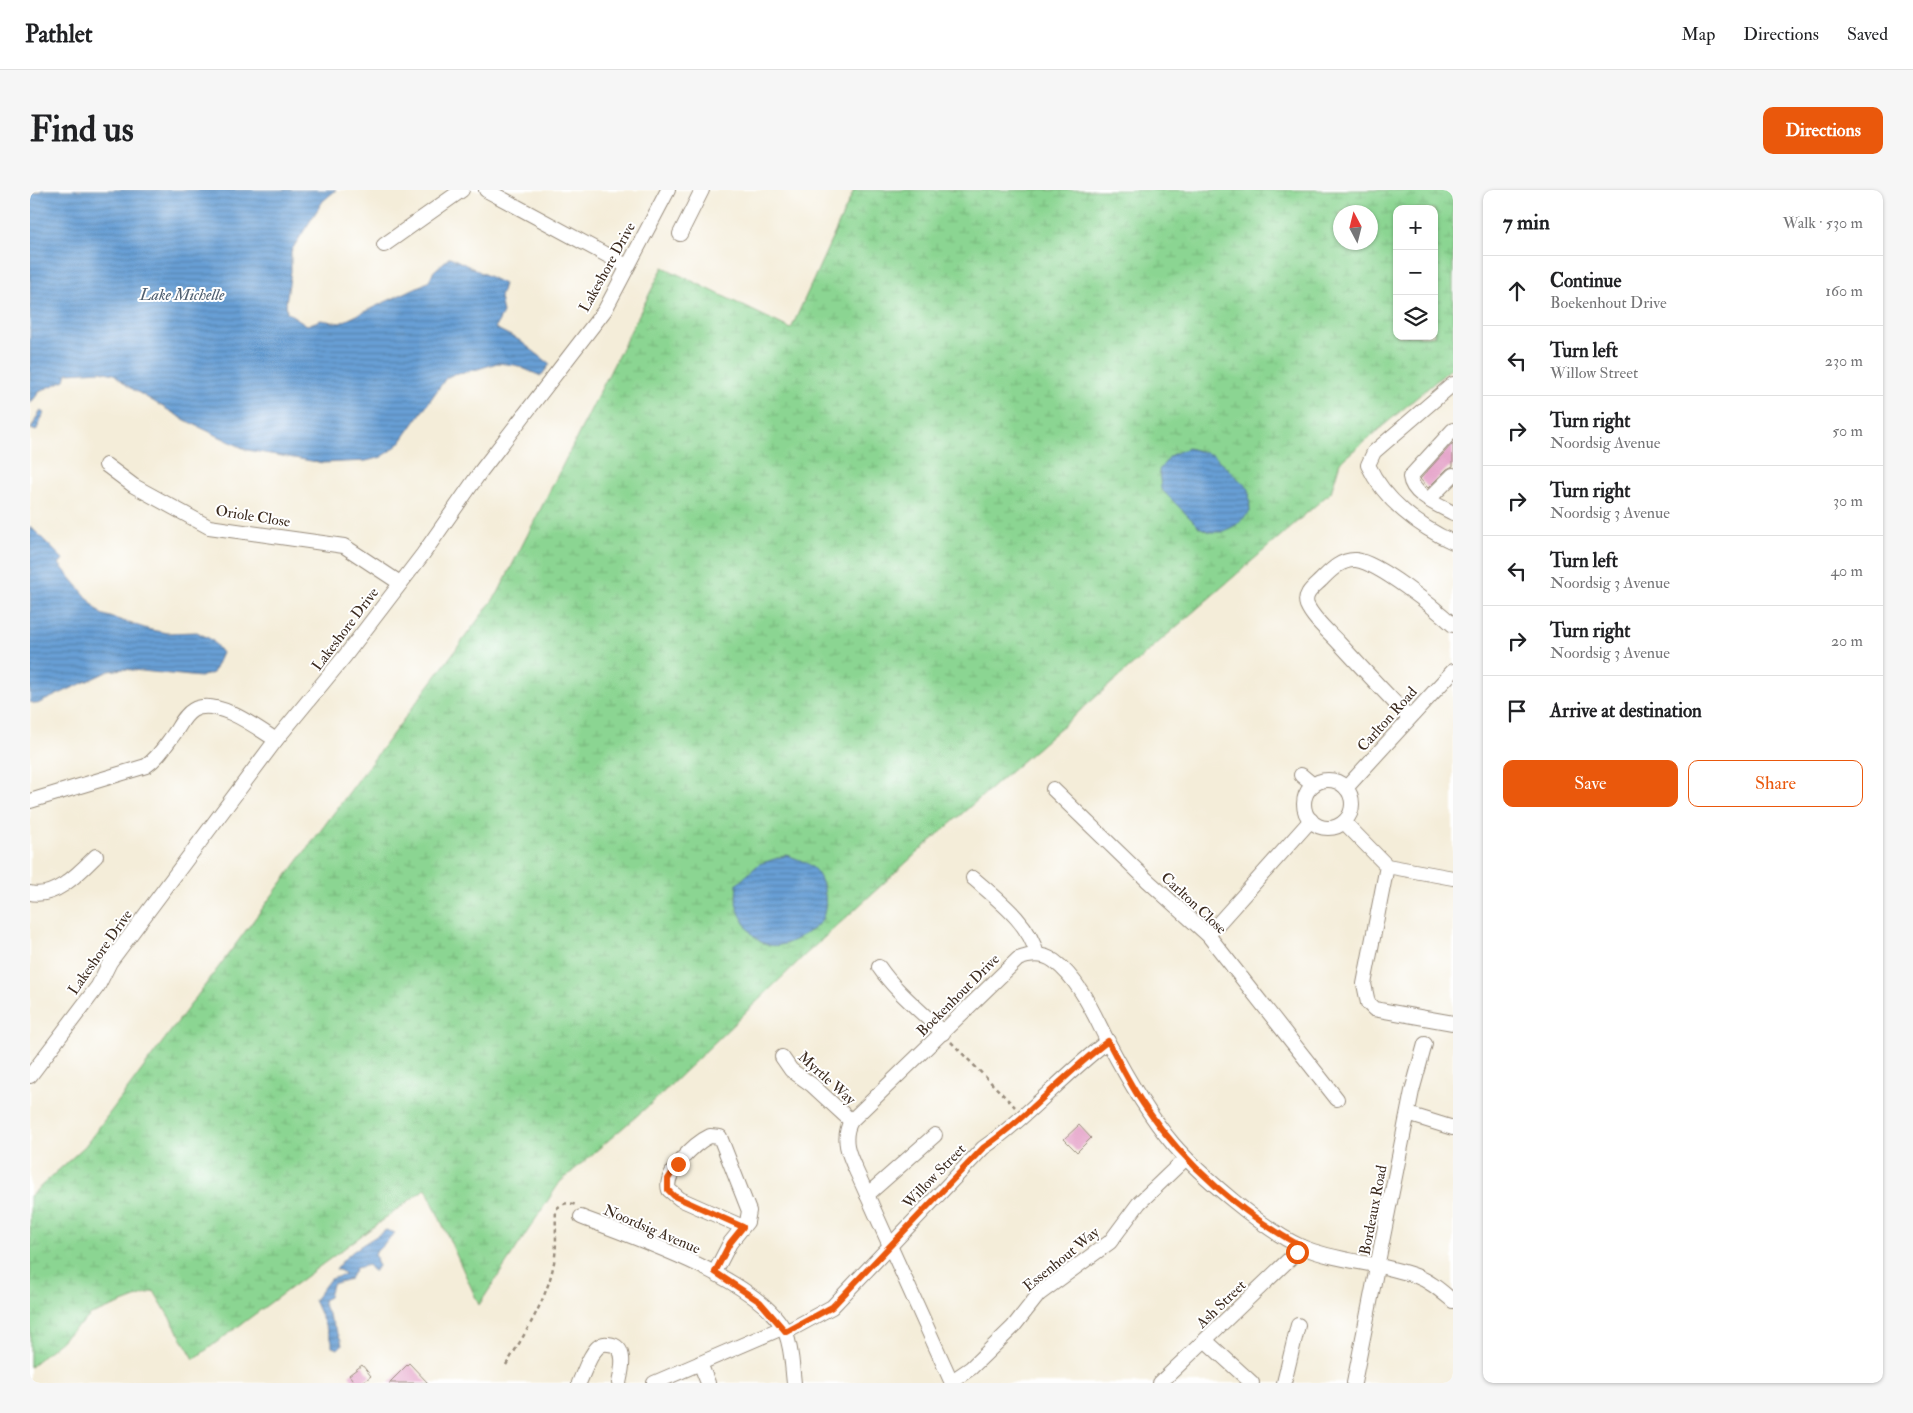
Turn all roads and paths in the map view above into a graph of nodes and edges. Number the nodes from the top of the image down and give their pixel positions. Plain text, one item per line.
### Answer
1 (462, 190) edge
2 (486, 190) edge
3 (668, 190) edge
4 (702, 190) edge
5 (680, 234) dead end
6 (384, 245) dead end
7 (628, 266) junction
8 (1453, 384) edge
9 (1453, 430) edge
10 (106, 465) dead end
11 (1453, 475) edge
12 (1429, 499) junction
13 (1453, 513) edge
14 (1453, 542) edge
15 (400, 583) junction
16 (1453, 625) edge
17 (1453, 672) edge
18 (1409, 717) junction
19 (276, 740) junction
20 (1301, 775) dead end
21 (1313, 785) junction
22 (1346, 788) junction
23 (1053, 789) dead end
24 (30, 801) edge
25 (1311, 820) junction
26 (1344, 822) junction
27 (96, 856) dead end
28 (1386, 866) junction
29 (974, 878) dead end
30 (1453, 878) edge
31 (30, 893) edge
32 (1208, 935) junction
33 (1037, 955) junction
34 (878, 967) dead end
35 (1453, 1023) edge
36 (943, 1033) junction
37 (1108, 1041) junction
38 (1425, 1044) dead end
39 (782, 1058) dead end
40 (30, 1076) edge
41 (1337, 1100) dead end
42 (1408, 1114) junction
43 (1024, 1117) junction
44 (851, 1121) junction
45 (1453, 1128) edge
46 (935, 1135) dead end
47 (1186, 1158) junction
48 (867, 1195) junction
49 (581, 1217) joint
50 (743, 1227) junction
51 (890, 1243) junction
52 (1302, 1247) junction
53 (1378, 1266) junction
54 (715, 1272) junction
55 (1453, 1301) edge
56 (1298, 1325) dead end
57 (784, 1330) junction
58 (1206, 1341) junction
59 (700, 1363) junction
60 (506, 1365) dead end
61 (952, 1382) edge
62 (579, 1383) edge
63 (619, 1383) edge
64 (654, 1383) edge
65 (708, 1383) edge
66 (794, 1383) edge
67 (1160, 1383) edge
68 (1252, 1383) edge
69 (1284, 1383) edge
70 (1354, 1383) edge

1 - 6 street
2 - 7 street
3 - 7 street, Lakeshore Drive
4 - 5 street
7 - 15 street, Lakeshore Drive
8 - 14 street
9 - 12 street
10 - 15 street, Oriole Close
11 - 12 street
12 - 13 street
15 - 19 street, Lakeshore Drive
16 - 18 street
17 - 18 street, Carlton Road
18 - 22 street, Carlton Road
19 - 24 street
19 - 40 street, Lakeshore Drive
20 - 21 street
21 - 22 street
21 - 25 street
22 - 26 street
23 - 32 street, Carlton Close
25 - 26 street
25 - 32 street
26 - 28 street
27 - 31 street
28 - 30 street
28 - 35 street
29 - 33 street
32 - 41 street, Carlton Close
33 - 36 street, Boekenhout Drive
33 - 37 street
34 - 36 street
36 - 43 path
36 - 44 street, Boekenhout Drive
37 - 43 street, Willow Street
37 - 47 street
38 - 42 street, Bordeaux Road
39 - 44 street, Myrtle Way
42 - 45 street
42 - 53 street, Bordeaux Road
43 - 51 street, Willow Street
44 - 48 street
46 - 48 street
47 - 52 street
47 - 61 street, Essenhout Way
48 - 51 street
49 - 54 street, Noordsig Avenue
49 - 60 path
50 - 50 street
50 - 54 street
51 - 57 street, Willow Street
51 - 61 street
52 - 53 street
52 - 58 street, Ash Street
53 - 55 street
53 - 70 street, Bordeaux Road
54 - 57 street, Noordsig Avenue
56 - 69 street
57 - 59 street, Willow Street
57 - 66 street, Noordsig Avenue
58 - 67 street, Ash Street
58 - 68 street
59 - 64 street, Willow Street
59 - 65 street
62 - 63 street

